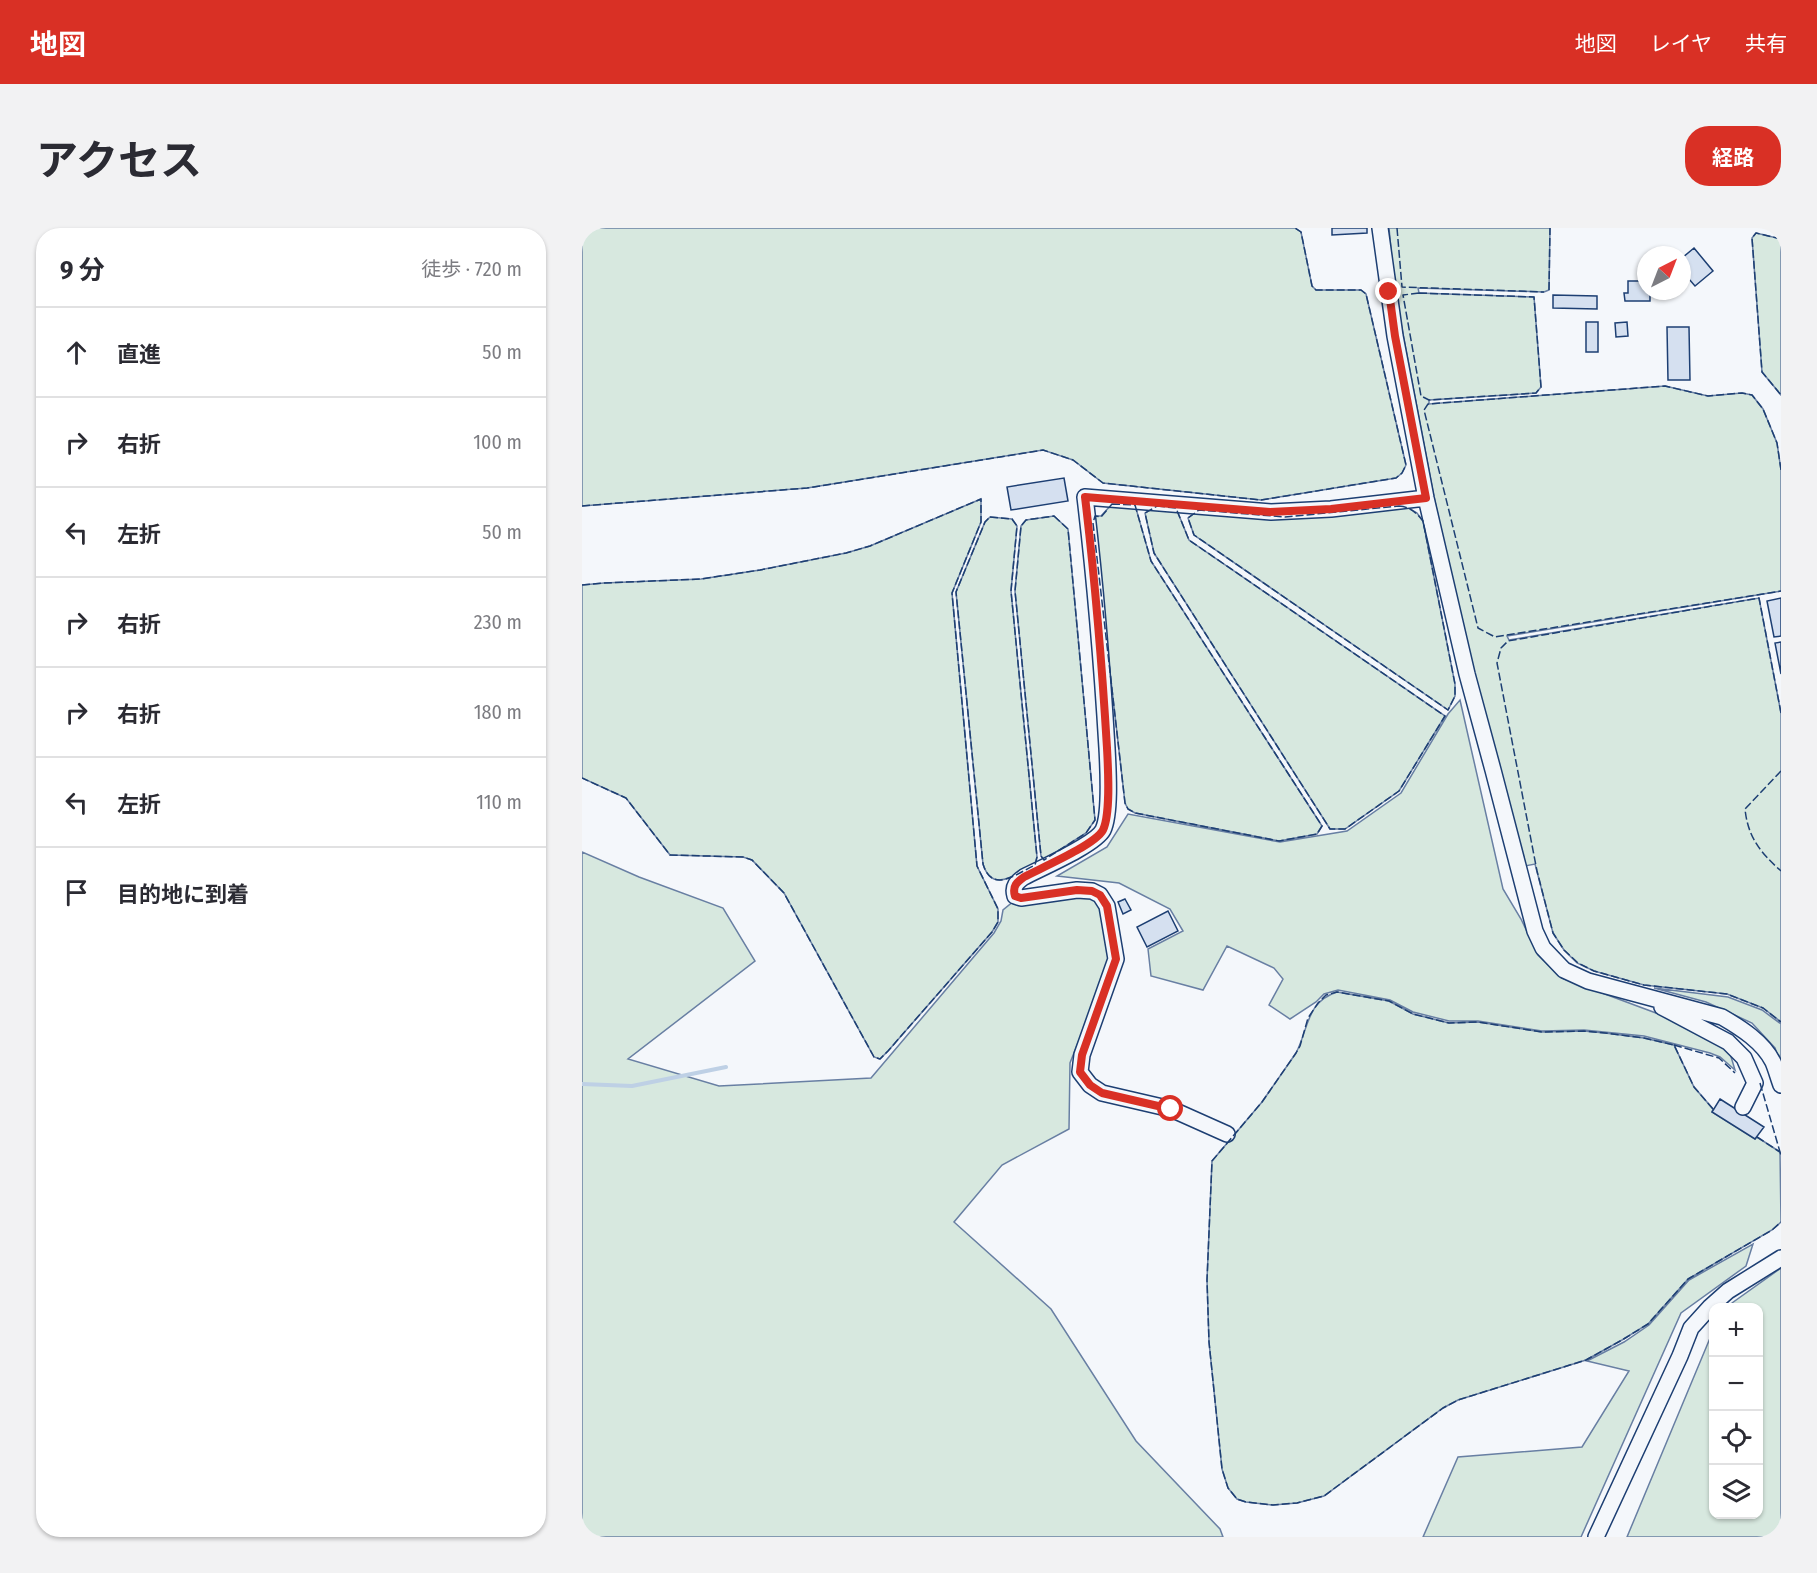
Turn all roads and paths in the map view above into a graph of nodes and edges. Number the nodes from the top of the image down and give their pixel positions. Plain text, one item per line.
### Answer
1 (1380, 228) edge
2 (1426, 498) junction
3 (1638, 995) junction
4 (1781, 1085) edge
5 (1743, 1107) dead end
6 (1227, 1134) dead end
7 (1781, 1258) edge
8 (1596, 1537) edge

1 - 2 street
2 - 3 street
2 - 6 street
3 - 4 street
3 - 5 street
7 - 8 street

